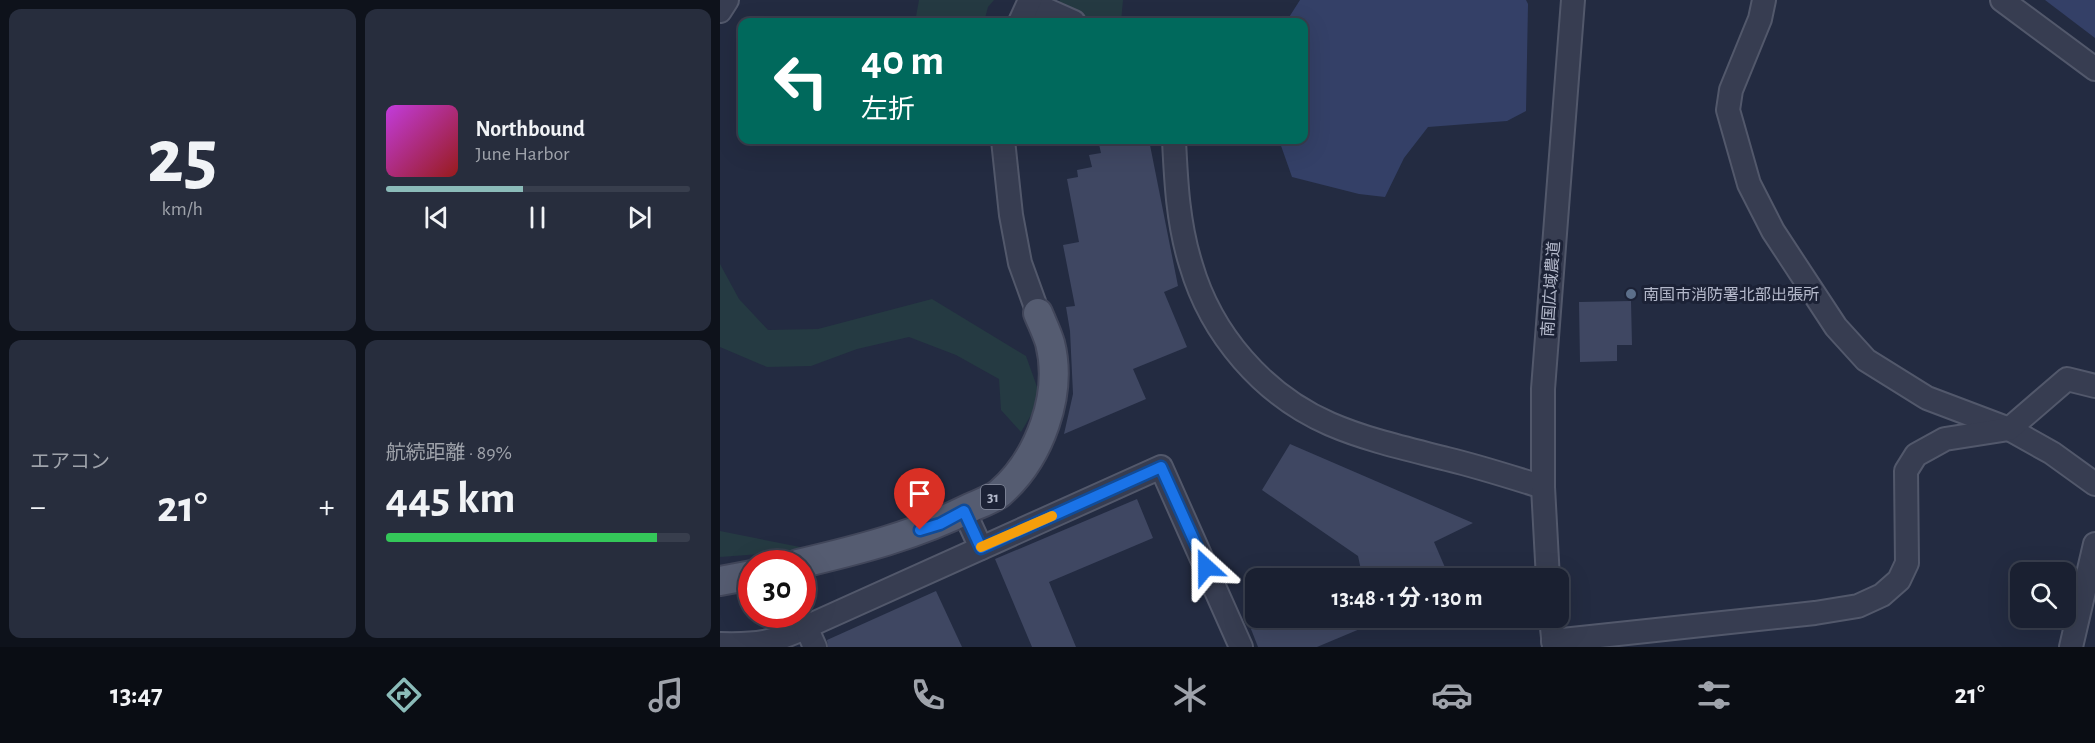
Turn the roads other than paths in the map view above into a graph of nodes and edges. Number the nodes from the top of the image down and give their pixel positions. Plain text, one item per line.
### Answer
1 (727, 0) edge
2 (1573, 0) edge
3 (1764, 0) edge
4 (2002, 0) edge
5 (1030, 1) edge
6 (720, 11) edge
7 (1022, 18) edge
8 (1066, 18) edge
9 (2095, 69) edge
10 (1003, 144) edge
11 (1174, 144) edge
12 (1038, 313) joint
13 (2095, 386) edge
14 (2008, 429) junction
15 (2095, 484) edge
16 (1543, 487) junction
17 (964, 511) junction
18 (2095, 544) edge
19 (981, 548) junction
20 (816, 560) edge
21 (1547, 568) edge
22 (738, 578) edge
23 (720, 581) edge
24 (1552, 628) edge
25 (810, 637) edge
26 (720, 644) edge
27 (1554, 644) edge
28 (1241, 647) edge
29 (2071, 647) edge

1 - 6 street
2 - 16 street, 南国広域農道
3 - 14 street
4 - 9 street
5 - 7 street
5 - 8 street
10 - 12 street
11 - 16 street
12 - 17 main road, 31
13 - 14 street
14 - 15 street
14 - 27 street
16 - 21 street, 南国広域農道
17 - 19 street
17 - 20 main road, 31
18 - 29 street
19 - 25 street
19 - 28 street
22 - 23 main road
24 - 27 street
25 - 26 street

